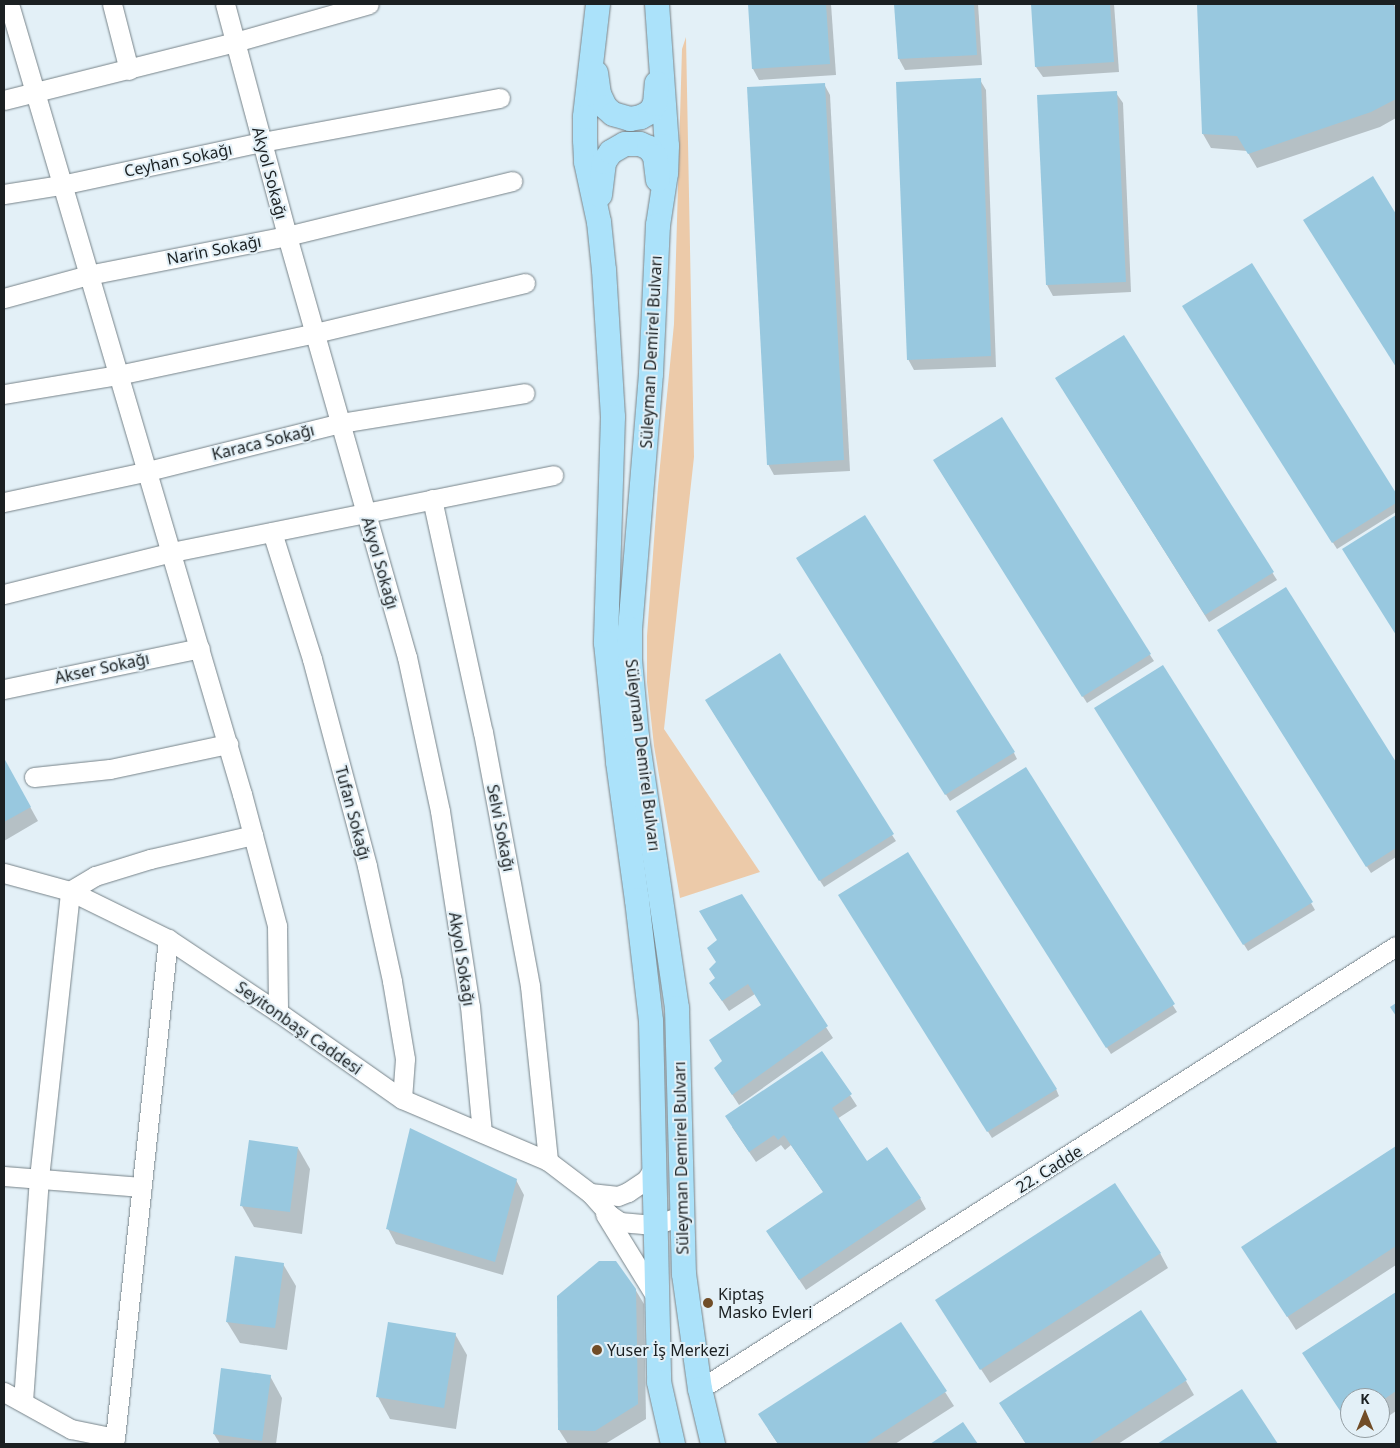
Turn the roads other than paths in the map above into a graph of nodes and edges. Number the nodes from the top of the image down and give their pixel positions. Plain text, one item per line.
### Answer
1 (9, 4) edge
2 (112, 4) edge
3 (225, 4) edge
4 (369, 4) edge
5 (598, 4) edge
6 (656, 4) edge
7 (333, 9) edge
8 (235, 42) junction
9 (593, 46) junction
10 (659, 51) junction
11 (129, 70) junction
12 (35, 94) junction
13 (500, 98) dead end
14 (4, 100) edge
15 (262, 142) junction
16 (512, 181) dead end
17 (61, 185) junction
18 (4, 194) edge
19 (599, 222) junction
20 (658, 225) junction
21 (287, 236) junction
22 (88, 275) junction
23 (525, 283) dead end
24 (4, 298) edge
25 (315, 333) junction
26 (118, 375) junction
27 (525, 393) dead end
28 (4, 394) edge
29 (340, 423) junction
30 (148, 472) junction
31 (552, 475) dead end
32 (432, 499) junction
33 (4, 502) edge
34 (366, 513) junction
35 (272, 532) junction
36 (172, 552) junction
37 (4, 594) edge
38 (200, 648) junction
39 (4, 689) edge
40 (228, 744) junction
41 (34, 777) dead end
42 (253, 835) junction
43 (4, 873) edge
44 (70, 891) junction
45 (168, 939) junction
46 (1396, 946) edge
47 (278, 1012) junction
48 (402, 1099) junction
49 (482, 1132) junction
50 (548, 1161) junction
51 (654, 1167) junction
52 (4, 1176) edge
53 (39, 1178) junction
54 (142, 1187) junction
55 (590, 1193) junction
56 (681, 1216) junction
57 (654, 1225) junction
58 (656, 1297) junction
59 (700, 1389) junction
60 (4, 1392) edge
61 (23, 1401) junction
62 (673, 1444) edge
63 (713, 1444) edge

1 - 12 street
2 - 11 street
3 - 8 street, Akyol Sokağı
4 - 7 street
5 - 9 main road, Süleyman Demirel Bulvarı
6 - 10 main road, Süleyman Demirel Bulvarı
7 - 8 street
8 - 11 street
8 - 15 street, Akyol Sokağı
9 - 10 main road
9 - 19 main road, Süleyman Demirel Bulvarı
10 - 20 main road, Süleyman Demirel Bulvarı
11 - 12 street
12 - 14 street
12 - 17 street
13 - 15 street, Ceyhan Sokağı
15 - 17 street, Ceyhan Sokağı
15 - 21 street, Akyol Sokağı
16 - 21 street, Narin Sokağı
17 - 18 street, Ceyhan Sokağı
17 - 22 street
19 - 20 main road
19 - 51 main road, Süleyman Demirel Bulvarı
20 - 56 main road, Süleyman Demirel Bulvarı
21 - 22 street, Narin Sokağı
21 - 25 street, Akyol Sokağı
22 - 24 street, Narin Sokağı
22 - 26 street
23 - 25 street
25 - 26 street
25 - 29 street, Akyol Sokağı
26 - 28 street
26 - 30 street
27 - 29 street, Karaca Sokağı
29 - 30 street, Karaca Sokağı
29 - 34 street, Akyol Sokağı
30 - 33 street, Karaca Sokağı
30 - 36 street
31 - 32 street
32 - 34 street
32 - 50 street, Selvi Sokağı
34 - 35 street
34 - 49 street, Akyol Sokağı
35 - 36 street
35 - 48 street, Tufan Sokağı
36 - 37 street
36 - 38 street
38 - 39 street, Akser Sokağı
38 - 40 street
40 - 41 street
40 - 42 street
42 - 44 street
42 - 47 street
43 - 44 street, Seyitonbaşı Caddesi
44 - 45 street, Seyitonbaşı Caddesi
44 - 53 street
45 - 47 street, Seyitonbaşı Caddesi
45 - 54 street
46 - 59 street, 22. Cadde
47 - 48 street, Seyitonbaşı Caddesi
48 - 49 street, Seyitonbaşı Caddesi
49 - 50 street, Seyitonbaşı Caddesi
50 - 55 street, Seyitonbaşı Caddesi
51 - 55 street
51 - 57 main road, Süleyman Demirel Bulvarı
52 - 53 street
53 - 54 street
53 - 61 street
54 - 61 street
55 - 57 street, Seyitonbaşı Caddesi
55 - 58 street, Seyitonbaşı Caddesi
56 - 57 street, Seyitonbaşı Caddesi
56 - 59 main road, Süleyman Demirel Bulvarı
57 - 58 main road, Süleyman Demirel Bulvarı
58 - 62 main road, Süleyman Demirel Bulvarı
59 - 63 main road, Süleyman Demirel Bulvarı
60 - 61 street

